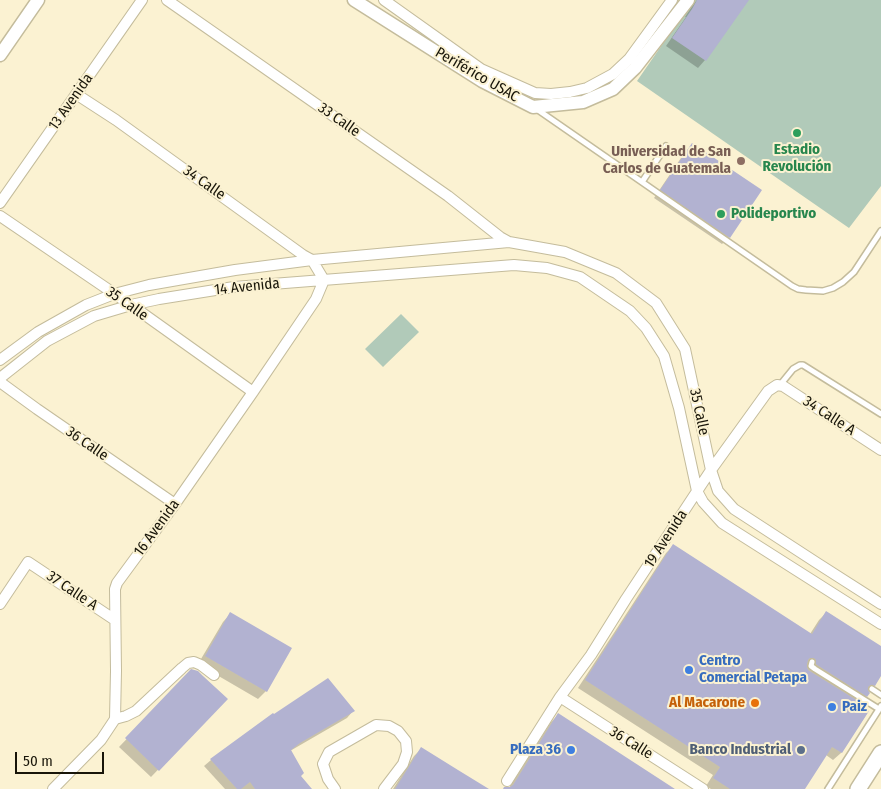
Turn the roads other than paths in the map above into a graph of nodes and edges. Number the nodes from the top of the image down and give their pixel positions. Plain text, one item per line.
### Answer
1 (38, 0) edge
2 (142, 0) edge
3 (167, 0) edge
4 (354, 0) edge
5 (384, 0) edge
6 (672, 0) edge
7 (688, 0) edge
8 (0, 55) edge
9 (76, 94) junction
10 (533, 106) junction
11 (666, 146) dead end
12 (642, 182) junction
13 (0, 203) edge
14 (0, 216) edge
15 (881, 231) edge
16 (509, 242) junction
17 (312, 260) junction
18 (514, 265) joint
19 (324, 280) junction
20 (114, 294) junction
21 (131, 305) junction
22 (0, 360) edge
23 (0, 378) edge
24 (0, 382) edge
25 (778, 386) junction
26 (254, 392) junction
27 (881, 414) edge
28 (881, 450) edge
29 (710, 470) junction
30 (697, 491) junction
31 (174, 504) junction
32 (0, 604) edge
33 (881, 604) edge
34 (115, 620) junction
35 (881, 624) edge
36 (812, 662) dead end
37 (214, 675) dead end
38 (872, 689) dead end
39 (881, 695) edge
40 (560, 697) junction
41 (880, 708) edge
42 (115, 719) junction
43 (881, 753) edge
44 (507, 781) dead end
45 (53, 789) edge
46 (335, 789) edge
47 (384, 789) edge
48 (704, 789) edge
49 (828, 789) edge
50 (858, 789) edge

1 - 8 street
2 - 9 street, 13 Avenida
3 - 16 street, 33 Calle
4 - 10 street, Periférico USAC
5 - 6 street, Periférico USAC
7 - 10 street, Periférico USAC
9 - 13 street, 13 Avenida
9 - 17 street, 34 Calle
10 - 12 lane
11 - 12 lane
12 - 15 lane
14 - 20 street, 35 Calle
16 - 17 street, 14 Avenida
16 - 29 street, 35 Calle
17 - 19 street, 34 Calle
17 - 20 street, 14 Avenida
18 - 19 street, 14 Avenida
18 - 30 street, 35 Calle
19 - 21 street, 14 Avenida
19 - 26 street, 16 Avenida
20 - 21 street, 35 Calle
20 - 22 street, 14 Avenida
21 - 23 street, 14 Avenida
21 - 26 street, 35 Calle
24 - 31 street, 36 Calle
25 - 27 lane
25 - 28 street, 34 Calle A
25 - 29 street, 19 Avenida
26 - 31 street, 16 Avenida
29 - 30 street, 19 Avenida
29 - 33 street, 35 Calle
30 - 35 street, 35 Calle
30 - 40 street, 19 Avenida
31 - 34 street, 16 Avenida
32 - 34 street, 37 Calle A
34 - 42 street, 16 Avenida
36 - 41 lane
37 - 42 street
38 - 39 lane
40 - 44 street, 19 Avenida
40 - 48 street, 36 Calle
41 - 49 lane
42 - 45 street
43 - 50 main road
46 - 47 street

